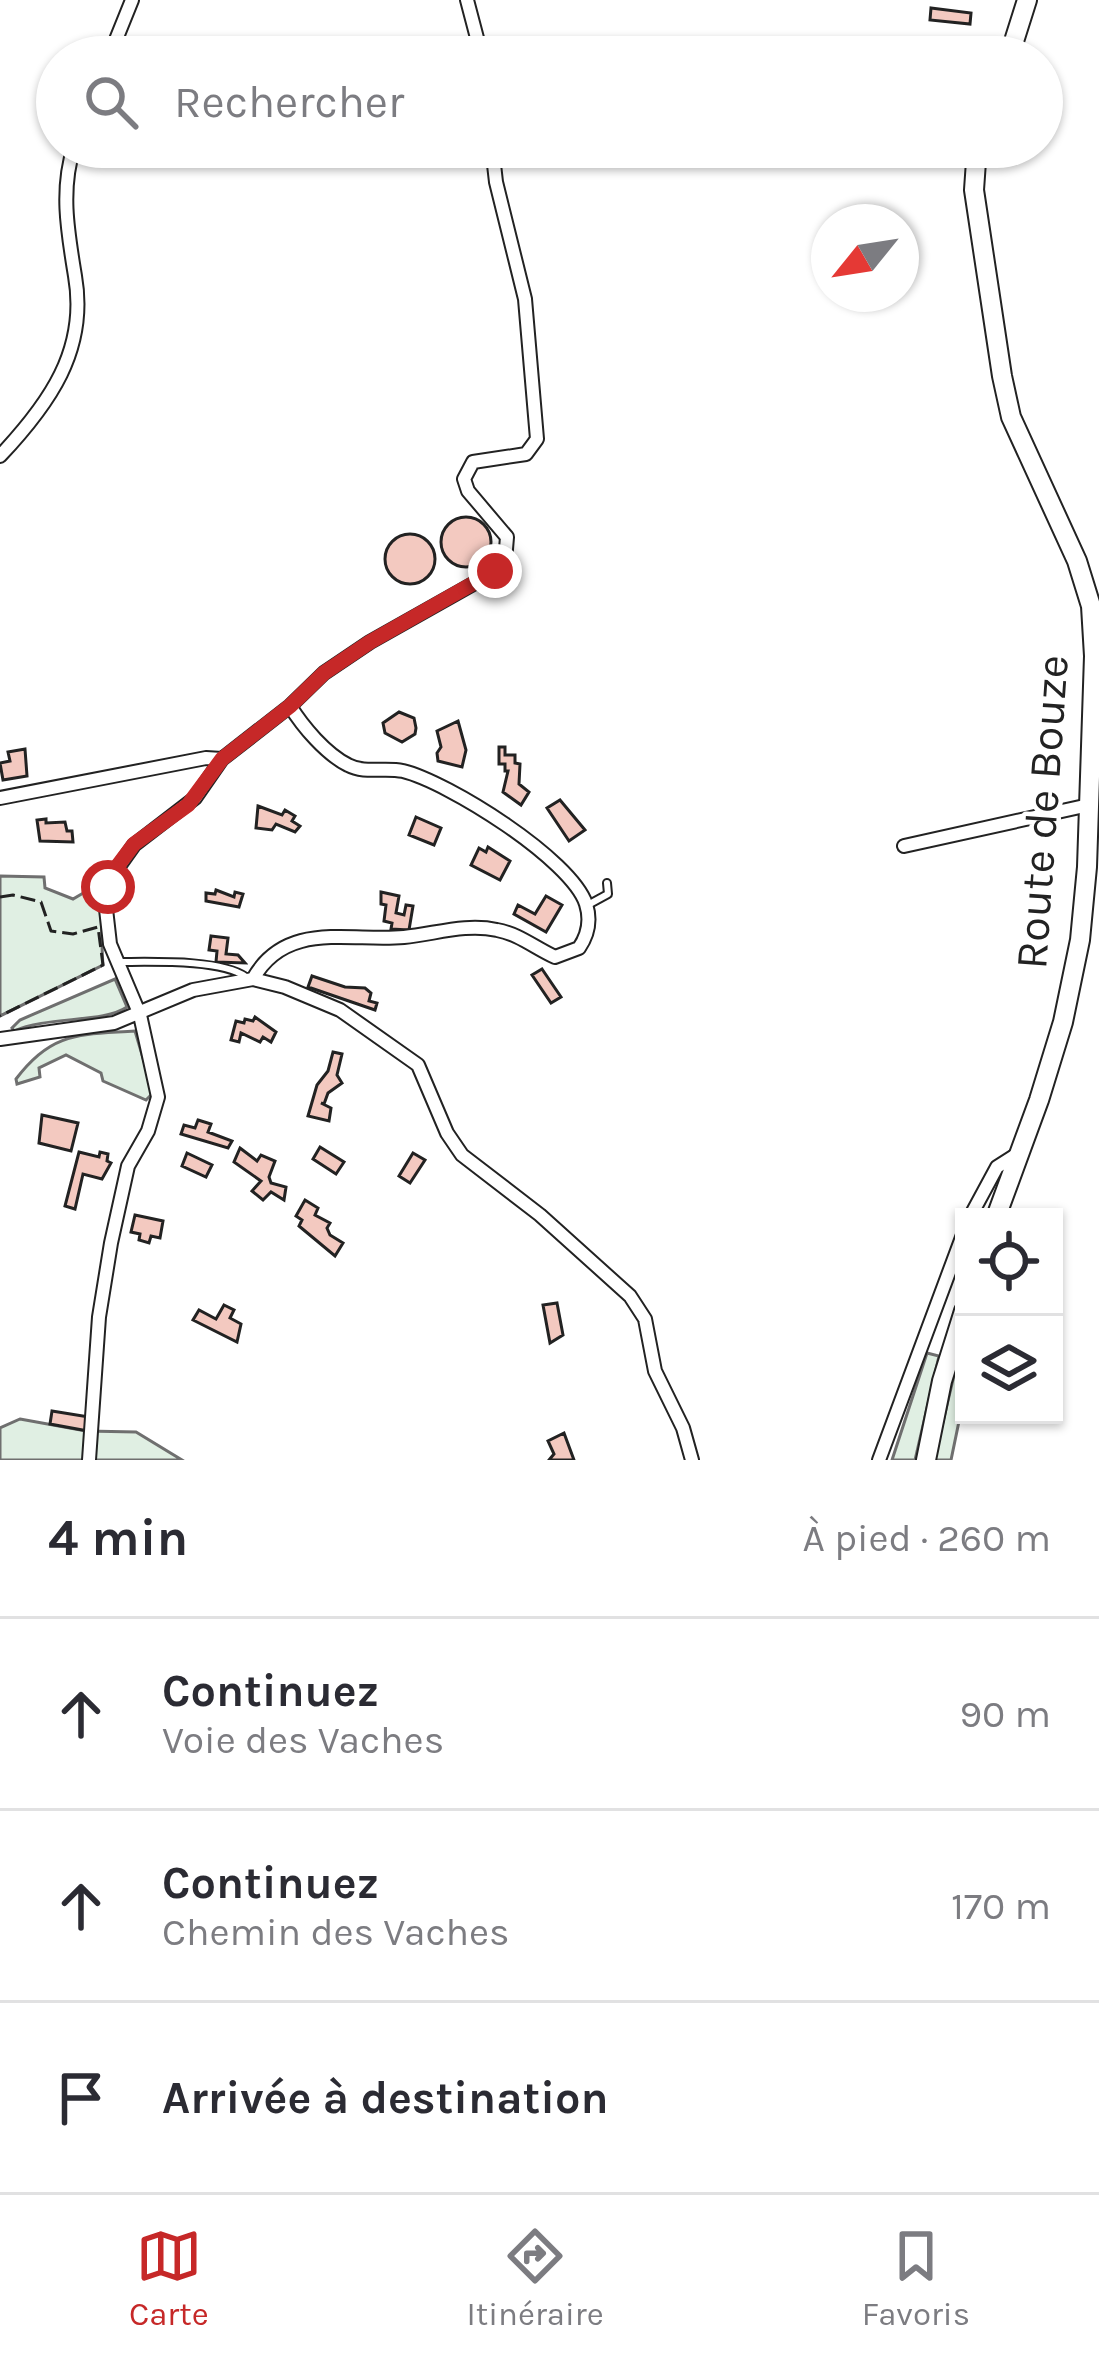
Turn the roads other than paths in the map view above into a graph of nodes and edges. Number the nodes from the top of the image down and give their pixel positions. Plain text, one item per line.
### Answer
1 (132, 0) edge
2 (467, 0) edge
3 (1027, 0) edge
4 (117, 36) edge
5 (476, 36) edge
6 (1016, 36) edge
7 (71, 168) edge
8 (494, 168) edge
9 (976, 168) edge
10 (0, 456) edge
11 (1095, 608) edge
12 (290, 706) junction
13 (222, 759) junction
14 (0, 797) edge
15 (1089, 805) junction
16 (904, 846) dead end
17 (607, 883) dead end
18 (586, 906) junction
19 (115, 962) junction
20 (251, 980) junction
21 (140, 1015) junction
22 (0, 1039) edge
23 (1020, 1153) junction
24 (975, 1208) edge
25 (999, 1208) edge
26 (955, 1256) edge
27 (962, 1316) edge
28 (89, 1460) edge
29 (692, 1460) edge
30 (879, 1460) edge
31 (926, 1460) edge

1 - 4 street
2 - 5 street
3 - 6 main road
7 - 10 street
8 - 12 street
9 - 11 main road, Route de Bouze
11 - 15 main road, Route de Bouze
12 - 13 street
12 - 18 street
13 - 14 street
13 - 19 street
15 - 16 street
15 - 23 main road, Route de Bouze
17 - 18 lane
18 - 20 street
19 - 20 lane
19 - 21 street
20 - 21 street
20 - 29 street
21 - 22 street
21 - 28 street
23 - 24 street
23 - 25 main road, Route de Bouze
26 - 30 street
27 - 31 main road

